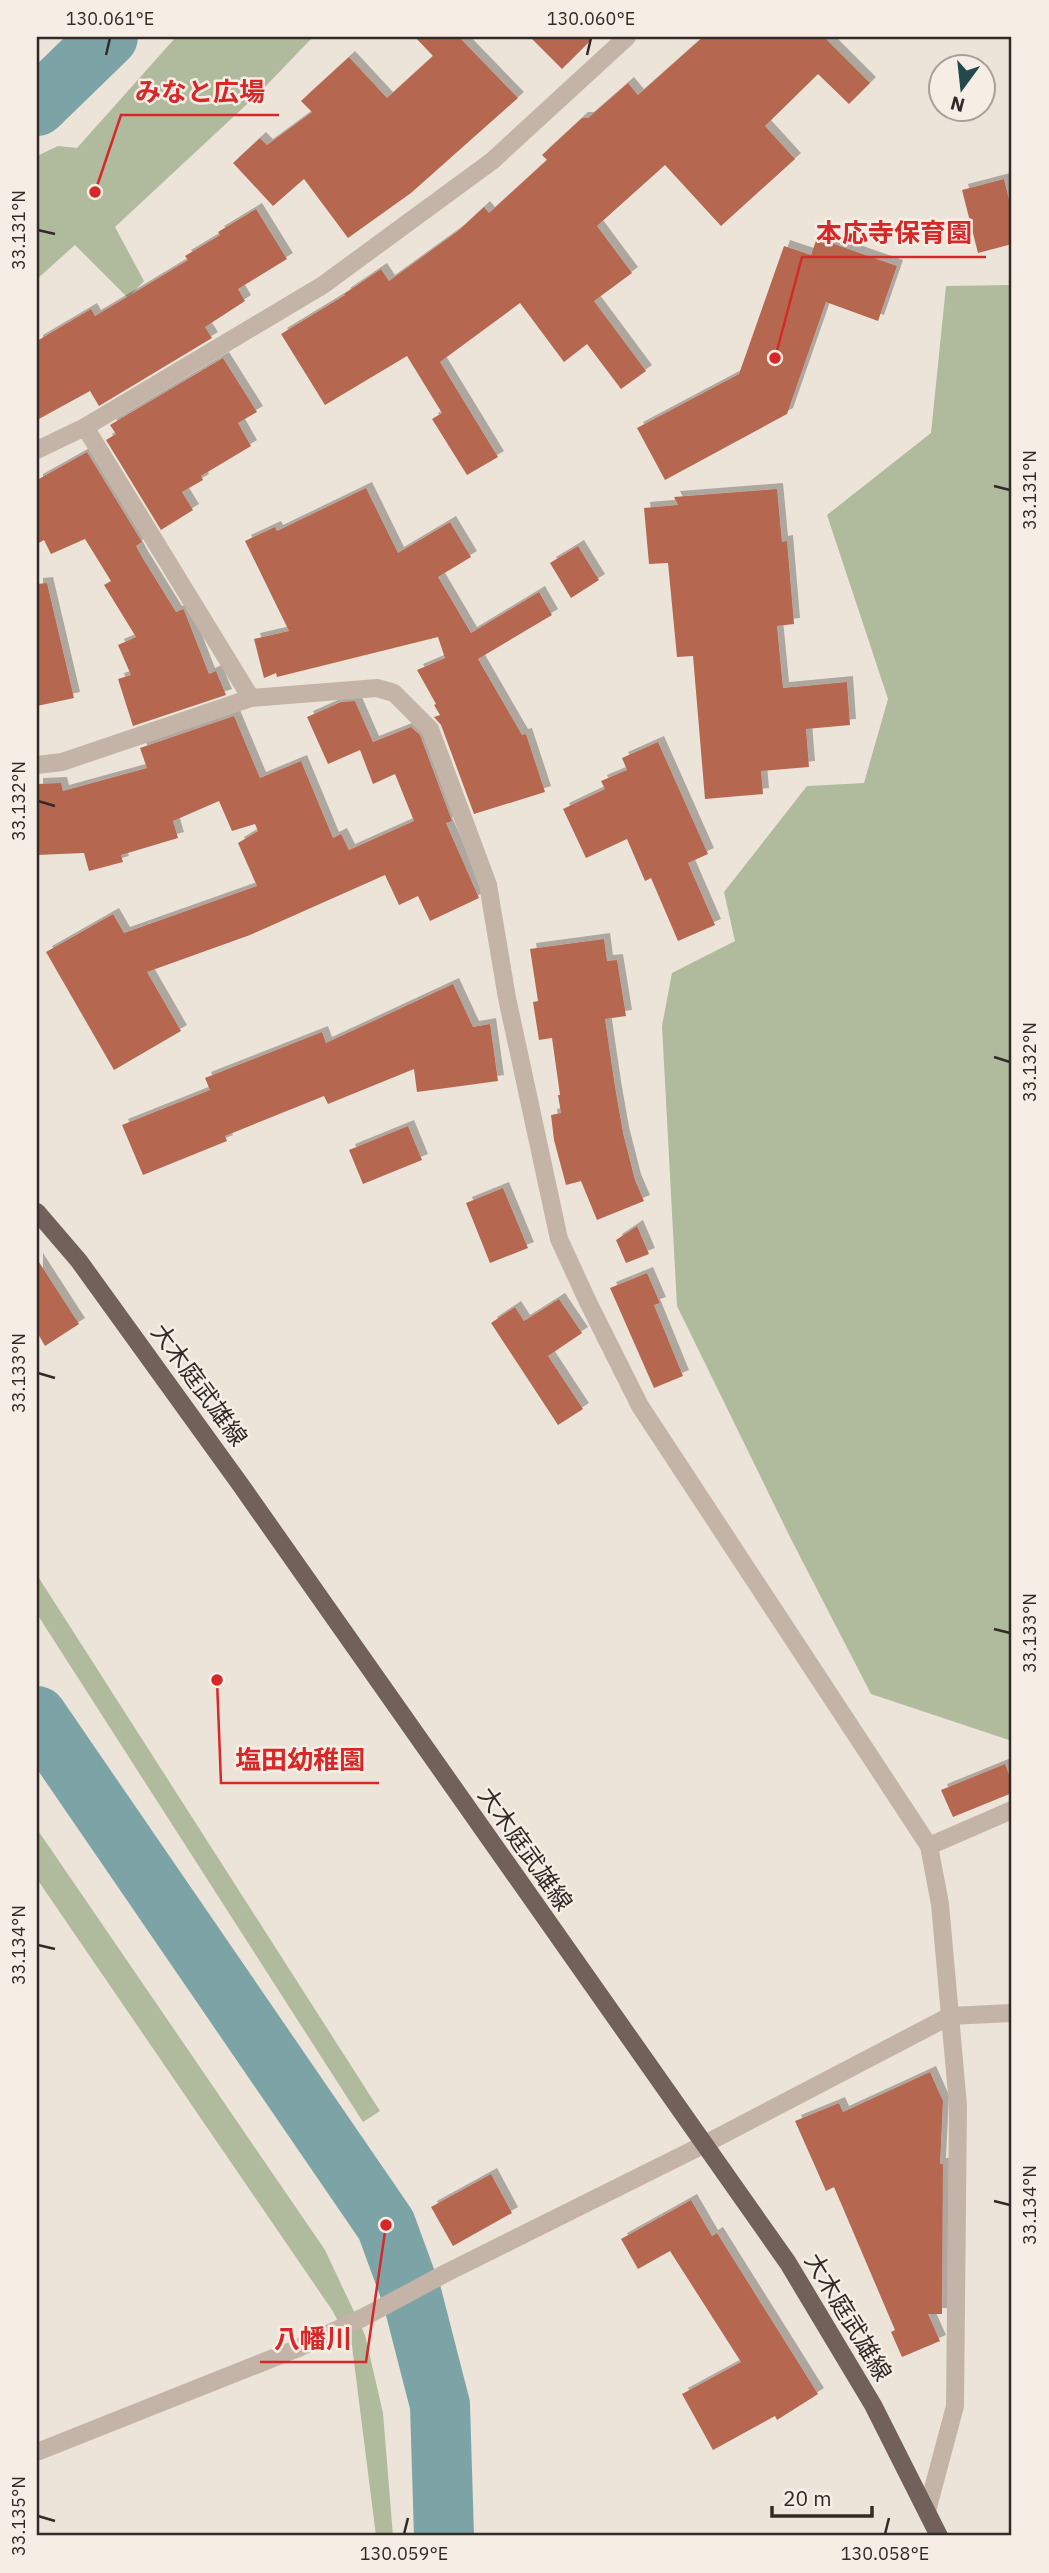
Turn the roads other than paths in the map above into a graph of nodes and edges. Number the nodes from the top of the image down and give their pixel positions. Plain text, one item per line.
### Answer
1 (627, 37) edge
2 (85, 427) junction
3 (37, 450) edge
4 (251, 698) junction
5 (37, 765) edge
6 (37, 1212) edge
7 (1012, 1810) edge
8 (929, 1846) junction
9 (1012, 2013) edge
10 (950, 2016) junction
11 (703, 2145) junction
12 (37, 2452) edge
13 (927, 2511) junction
14 (939, 2536) edge

1 - 2 street
2 - 3 street
2 - 4 street
4 - 5 street
4 - 8 street
6 - 11 main road, 大木庭武雄線
7 - 8 street
8 - 10 street
9 - 10 street
10 - 11 street
10 - 13 street
11 - 12 street
11 - 13 main road, 大木庭武雄線
13 - 14 main road, 大木庭武雄線

